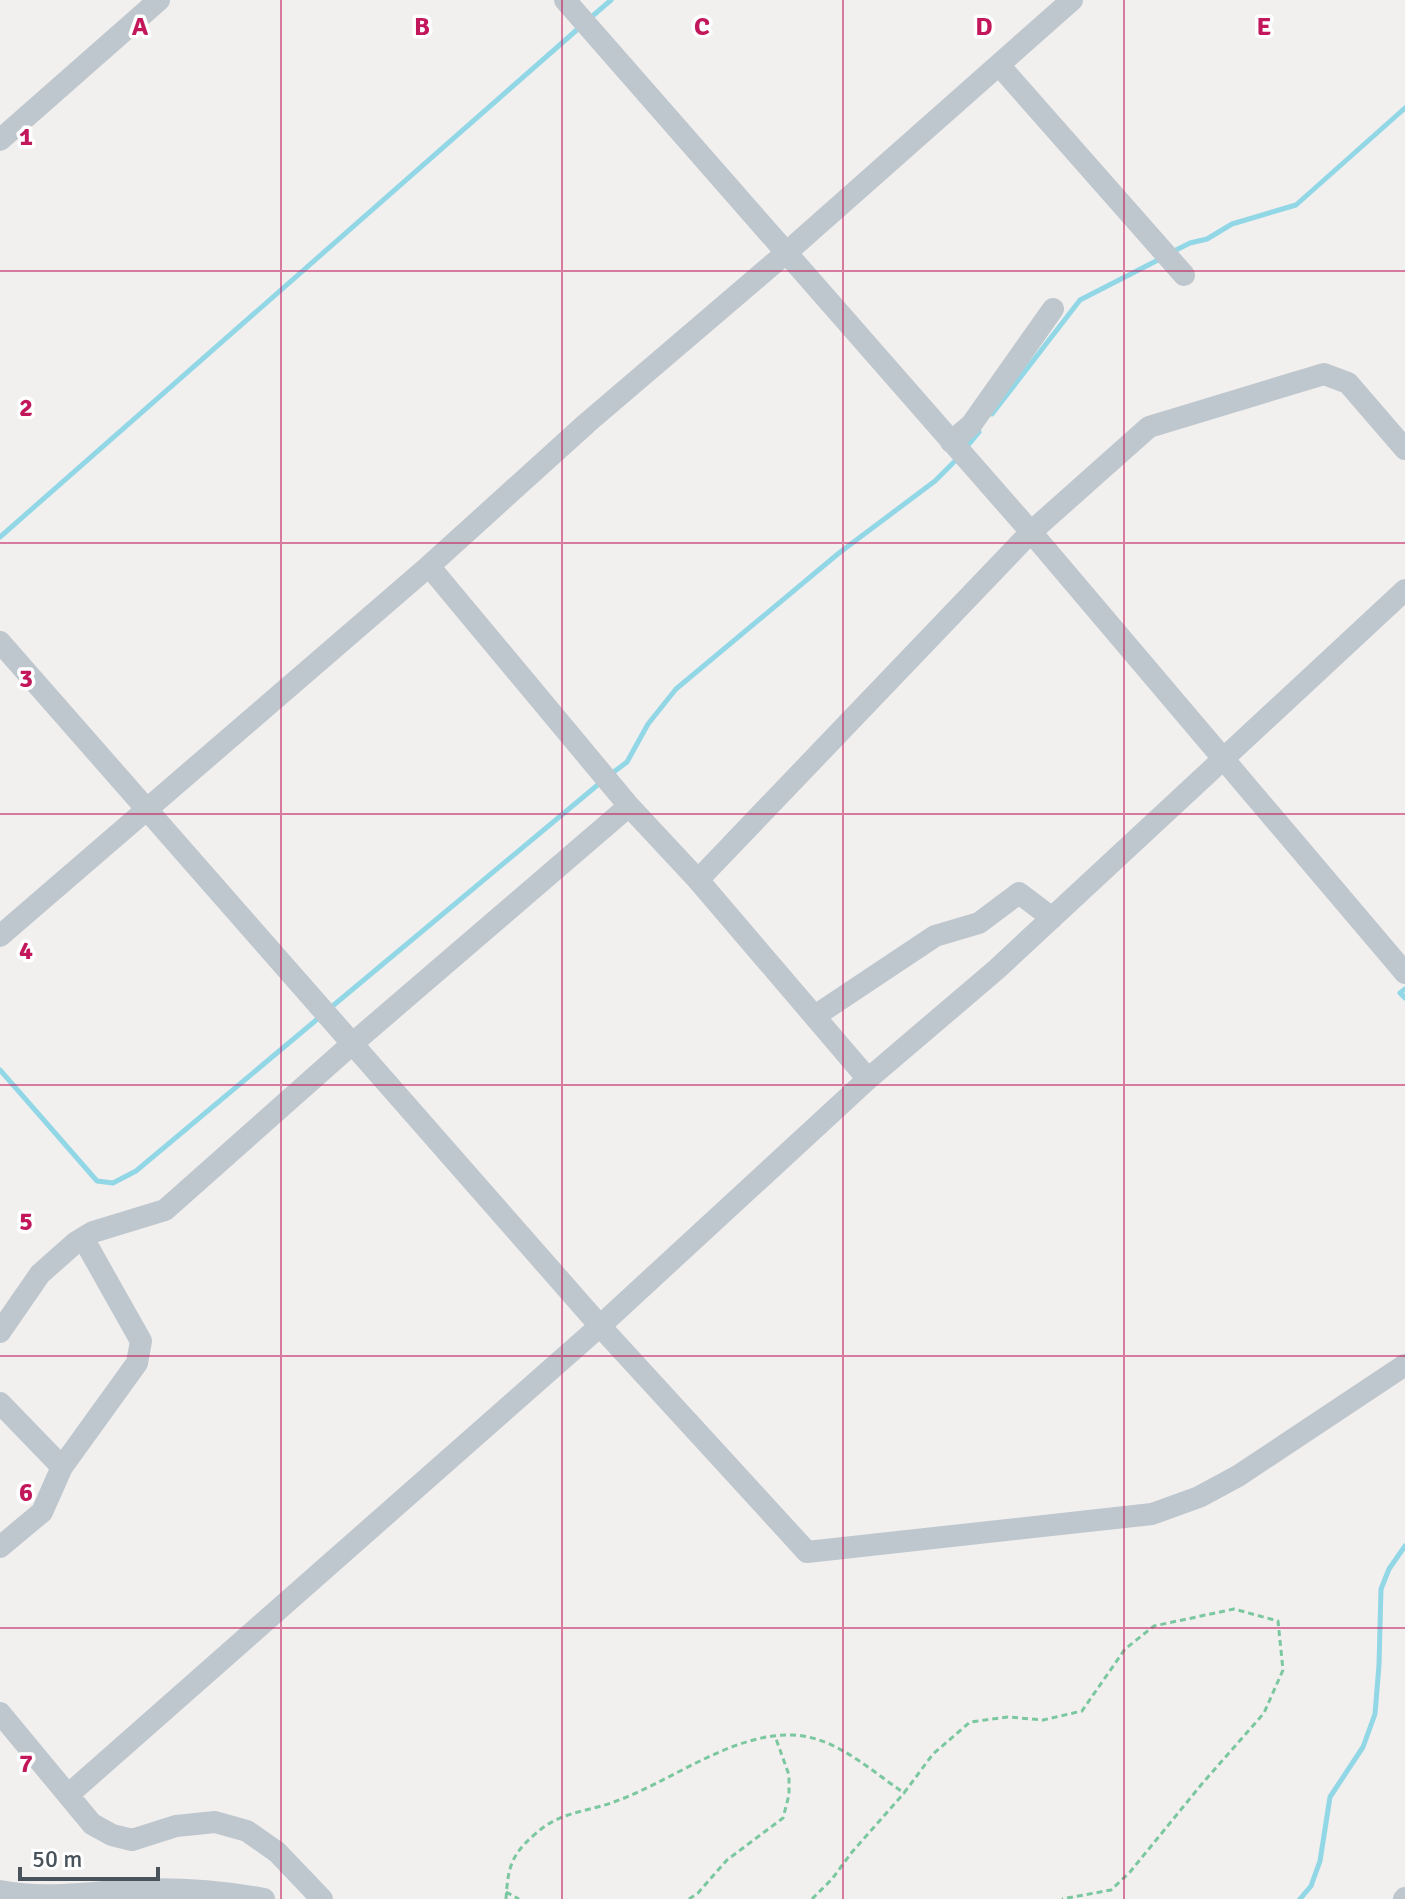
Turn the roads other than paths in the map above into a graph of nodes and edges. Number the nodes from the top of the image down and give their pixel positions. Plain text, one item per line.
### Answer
1 (159, 0) edge
2 (565, 0) edge
3 (1072, 0) edge
4 (999, 65) junction
5 (0, 140) edge
6 (786, 253) junction
7 (1184, 275) dead end
8 (1053, 309) dead end
9 (951, 442) junction
10 (1405, 449) edge
11 (1031, 532) junction
12 (429, 566) junction
13 (1405, 590) edge
14 (0, 642) edge
15 (1224, 759) junction
16 (629, 806) junction
17 (146, 808) junction
18 (698, 880) junction
19 (1052, 918) junction
20 (0, 936) edge
21 (1405, 973) edge
22 (815, 1016) junction
23 (352, 1044) junction
24 (868, 1079) junction
25 (83, 1238) junction
26 (600, 1326) junction
27 (0, 1332) edge
28 (1405, 1365) edge
29 (0, 1403) edge
30 (62, 1467) junction
31 (0, 1547) edge
32 (0, 1713) edge
33 (68, 1795) junction
34 (0, 1891) edge
35 (264, 1899) edge
36 (322, 1899) edge

1 - 5 street
2 - 6 street
3 - 4 street
4 - 6 street
4 - 7 street
6 - 9 street
6 - 12 street
8 - 9 street
9 - 11 street
10 - 11 street
11 - 15 street
11 - 18 street
12 - 16 street
12 - 17 street
13 - 15 street
14 - 17 street
15 - 19 street
15 - 21 street
16 - 18 street
16 - 23 street
17 - 20 street
17 - 23 street
18 - 22 street
19 - 22 street
19 - 24 street
22 - 24 street
23 - 25 street
23 - 26 street
24 - 26 street
25 - 27 street
25 - 30 street
26 - 28 street
26 - 33 street
29 - 30 street
30 - 31 street
32 - 33 street
33 - 36 street
34 - 35 street

